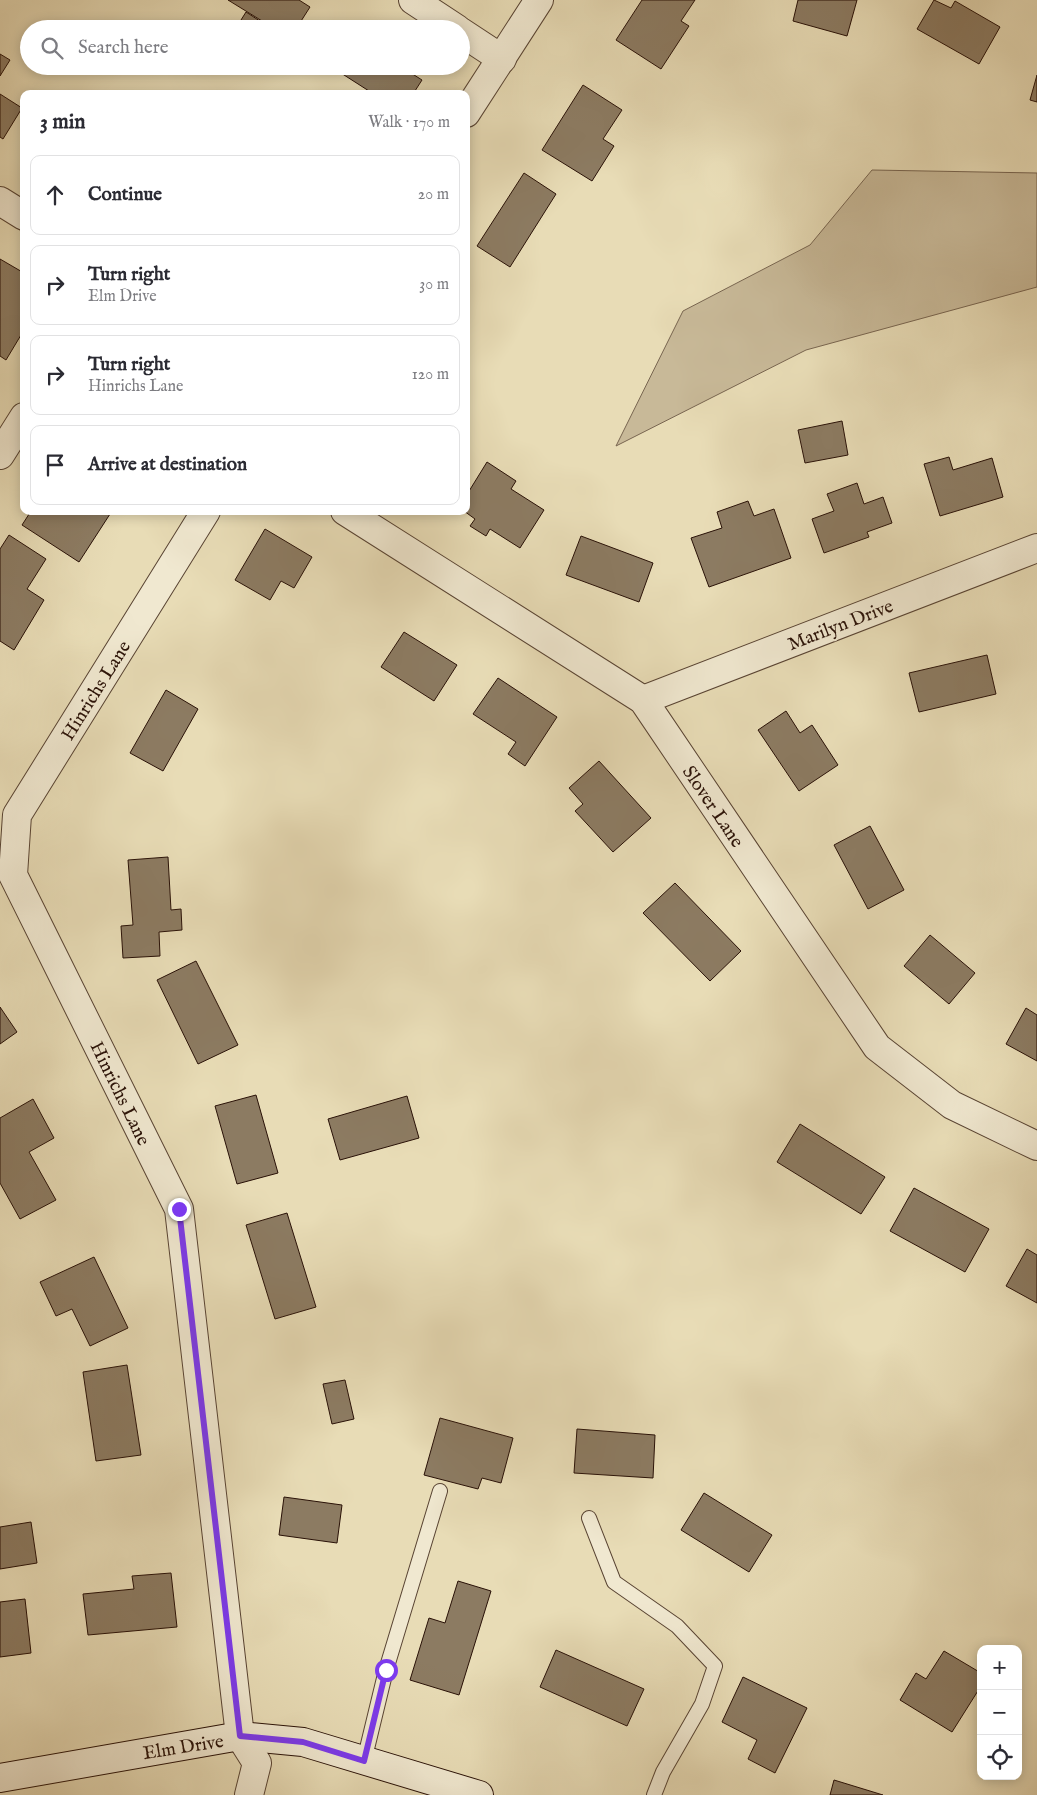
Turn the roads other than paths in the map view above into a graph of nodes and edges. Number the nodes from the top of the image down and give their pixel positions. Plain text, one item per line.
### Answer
1 (413, 0) edge
2 (539, 0) edge
3 (443, 20) edge
4 (470, 38) edge
5 (502, 59) junction
6 (470, 107) edge
7 (0, 201) edge
8 (20, 214) edge
9 (20, 423) edge
10 (0, 455) edge
11 (204, 515) edge
12 (351, 515) edge
13 (1037, 548) edge
14 (643, 700) junction
15 (1037, 1146) edge
16 (440, 1491) dead end
17 (589, 1518) dead end
18 (240, 1736) junction
19 (364, 1761) junction
20 (0, 1778) edge
21 (249, 1795) edge
22 (480, 1795) edge
23 (654, 1795) edge

1 - 3 street
2 - 5 street
4 - 5 street
5 - 6 street
7 - 8 street
9 - 10 street
11 - 18 street, Hinrichs Lane
12 - 14 street, Slover Lane
13 - 14 street, Marilyn Drive
14 - 15 street, Slover Lane
16 - 19 lane
17 - 23 lane
18 - 19 street, Elm Drive
18 - 20 street, Elm Drive
18 - 21 street
19 - 22 street, Elm Drive

